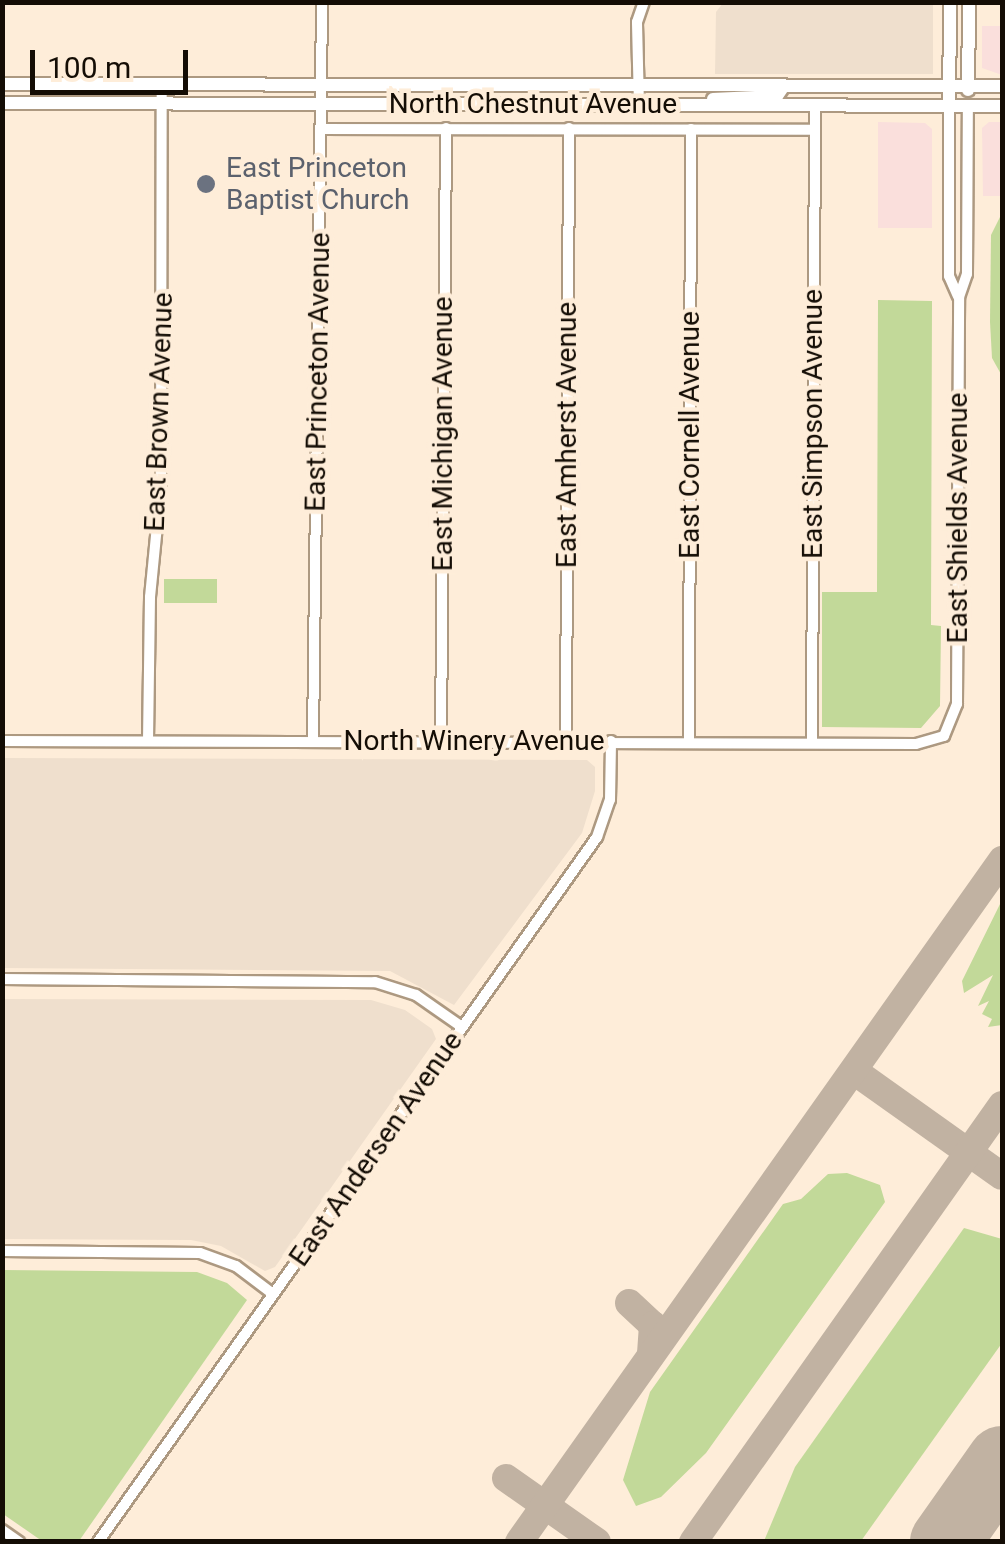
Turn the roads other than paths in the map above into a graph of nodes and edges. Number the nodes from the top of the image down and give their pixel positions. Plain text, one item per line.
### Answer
1 (322, 2) edge
2 (644, 2) edge
3 (950, 2) edge
4 (969, 2) edge
5 (3, 84) edge
6 (162, 84) junction
7 (321, 84) junction
8 (638, 85) junction
9 (784, 86) junction
10 (950, 86) junction
11 (968, 86) junction
12 (1002, 86) edge
13 (162, 103) junction
14 (321, 104) junction
15 (686, 104) junction
16 (3, 105) edge
17 (638, 105) junction
18 (814, 105) junction
19 (949, 106) junction
20 (968, 106) junction
21 (1002, 106) edge
22 (446, 128) junction
23 (568, 128) junction
24 (321, 129) junction
25 (691, 129) junction
26 (814, 130) junction
27 (959, 297) junction
28 (944, 736) joint
29 (2, 740) edge
30 (148, 741) junction
31 (313, 741) junction
32 (441, 741) junction
33 (566, 741) junction
34 (611, 741) junction
35 (688, 741) junction
36 (812, 742) junction
37 (2, 980) edge
38 (462, 1027) junction
39 (2, 1251) edge
40 (273, 1294) junction
41 (2, 1530) edge
42 (19, 1542) edge
43 (98, 1542) edge

1 - 7 street, East Princeton Avenue
2 - 8 street
3 - 10 main road, East Shields Avenue
4 - 11 main road, East Shields Avenue
5 - 6 main road, North Chestnut Avenue
5 - 16 street
6 - 7 main road, North Chestnut Avenue
6 - 13 street, East Brown Avenue
7 - 8 main road, North Chestnut Avenue
7 - 14 street, East Princeton Avenue
8 - 9 main road, North Chestnut Avenue
8 - 17 street
9 - 10 main road, North Chestnut Avenue
9 - 15 main road
10 - 11 main road, North Chestnut Avenue
10 - 19 main road, East Shields Avenue
11 - 12 main road, North Chestnut Avenue
11 - 20 main road, East Shields Avenue
13 - 14 main road, North Chestnut Avenue
13 - 16 main road, North Chestnut Avenue
13 - 30 street, East Brown Avenue
14 - 17 main road, North Chestnut Avenue
14 - 24 street, East Princeton Avenue
15 - 17 main road, North Chestnut Avenue
15 - 18 main road, North Chestnut Avenue
18 - 19 main road, North Chestnut Avenue
18 - 26 street, East Simpson Avenue
19 - 20 main road, North Chestnut Avenue
19 - 27 street, East Shields Avenue
20 - 21 main road, North Chestnut Avenue
20 - 27 street, East Shields Avenue
22 - 23 street
22 - 24 street
22 - 32 street, East Michigan Avenue
23 - 25 street
23 - 33 street, East Amherst Avenue
24 - 31 street, East Princeton Avenue
25 - 26 street
25 - 35 street, East Cornell Avenue
26 - 36 street, East Simpson Avenue
27 - 28 street, East Shields Avenue
28 - 36 street, North Winery Avenue
29 - 30 street, North Winery Avenue
30 - 31 street, North Winery Avenue
31 - 32 street, North Winery Avenue
32 - 33 street, North Winery Avenue
33 - 34 street, North Winery Avenue
34 - 35 street, North Winery Avenue
34 - 38 street, East Andersen Avenue
35 - 36 street, North Winery Avenue
37 - 38 street
38 - 40 street, East Andersen Avenue
39 - 40 street
40 - 43 street, East Andersen Avenue
41 - 42 street

